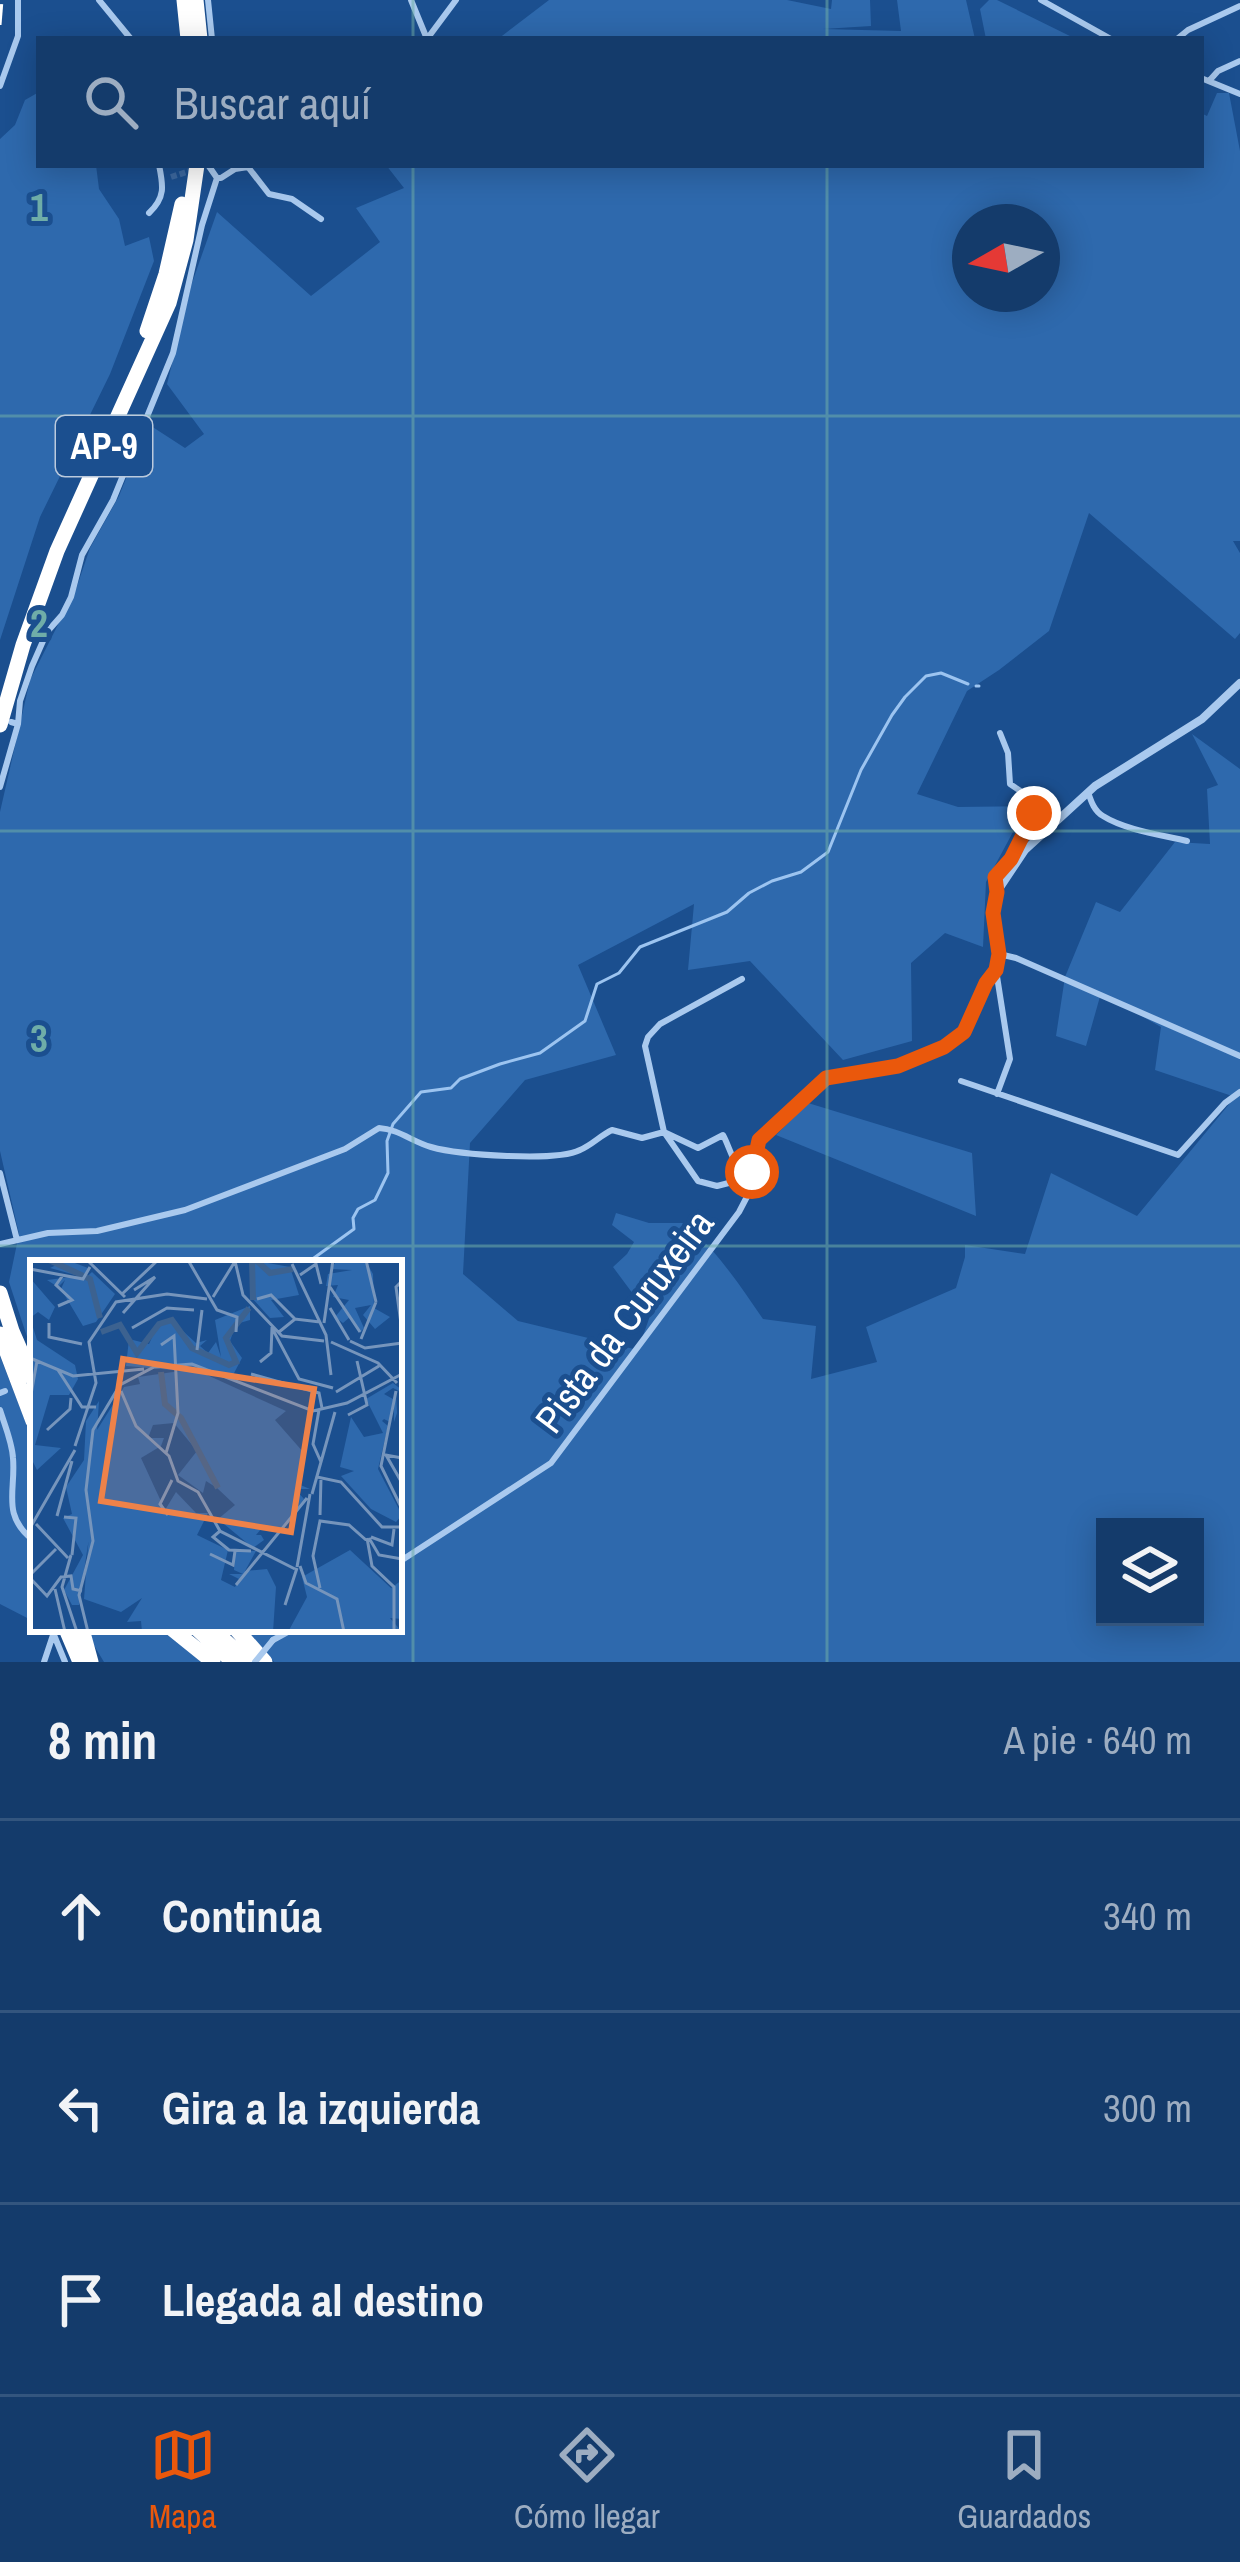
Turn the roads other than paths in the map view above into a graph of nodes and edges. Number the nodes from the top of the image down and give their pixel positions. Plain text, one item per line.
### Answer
1 (18, 0) edge
2 (99, 0) edge
3 (184, 0) edge
4 (196, 0) edge
5 (208, 0) edge
6 (411, 0) edge
7 (456, 0) edge
8 (1041, 0) edge
9 (1240, 6) edge
10 (129, 36) edge
11 (188, 36) edge
12 (200, 36) edge
13 (212, 36) edge
14 (426, 36) edge
15 (429, 36) edge
16 (1107, 36) edge
17 (1180, 36) edge
18 (1240, 61) edge
19 (1205, 80) edge
20 (0, 86) edge
21 (1240, 94) edge
22 (161, 168) edge
23 (187, 168) edge
24 (196, 168) edge
25 (210, 168) edge
26 (235, 168) edge
27 (249, 168) edge
28 (217, 178) junction
29 (149, 213) dead end
30 (321, 219) dead end
31 (1240, 683) edge
32 (0, 686) edge
33 (10, 723) edge
34 (1000, 733) dead end
35 (0, 787) edge
36 (1088, 792) junction
37 (1187, 841) dead end
38 (997, 892) junction
39 (999, 954) junction
40 (996, 970) junction
41 (742, 979) dead end
42 (1240, 1056) edge
43 (961, 1081) dead end
44 (1240, 1092) edge
45 (998, 1094) junction
46 (664, 1132) junction
47 (0, 1173) edge
48 (752, 1174) junction
49 (15, 1240) junction
50 (0, 1244) edge
51 (0, 1293) edge
52 (0, 1324) edge
53 (0, 1334) edge
54 (30, 1371) edge
55 (30, 1397) edge
56 (0, 1410) edge
57 (30, 1413) edge
58 (30, 1538) edge
59 (402, 1560) edge
60 (68, 1632) edge
61 (176, 1632) edge
62 (200, 1632) edge
63 (216, 1632) edge
64 (238, 1632) edge
65 (288, 1632) edge
66 (44, 1662) edge
67 (65, 1662) edge
68 (86, 1662) edge
69 (213, 1662) edge
70 (233, 1662) edge
71 (252, 1662) edge
72 (265, 1662) edge

1 - 20 street
2 - 10 street
3 - 11 highway
4 - 12 highway
5 - 13 street
6 - 14 street
7 - 15 street
8 - 16 street
9 - 17 street
18 - 19 street
19 - 21 street
22 - 29 street
23 - 32 highway, AP-9
24 - 33 highway, AP-9
25 - 28 street
26 - 28 street
27 - 30 street
28 - 33 street
31 - 36 street
33 - 35 street
34 - 38 street
36 - 37 street
36 - 38 street
38 - 39 street
39 - 40 street
39 - 42 street
40 - 45 street
40 - 48 street
41 - 46 street
43 - 45 street
44 - 45 street
46 - 48 street
46 - 48 street
46 - 49 street
47 - 49 street
48 - 59 street, Pista da Curuxeira
49 - 50 street
51 - 54 highway
52 - 55 highway
53 - 57 highway
56 - 58 street
60 - 66 street
60 - 67 street
60 - 68 highway
61 - 69 highway
62 - 70 highway
63 - 71 highway
64 - 72 highway
65 - 71 street, bridge

